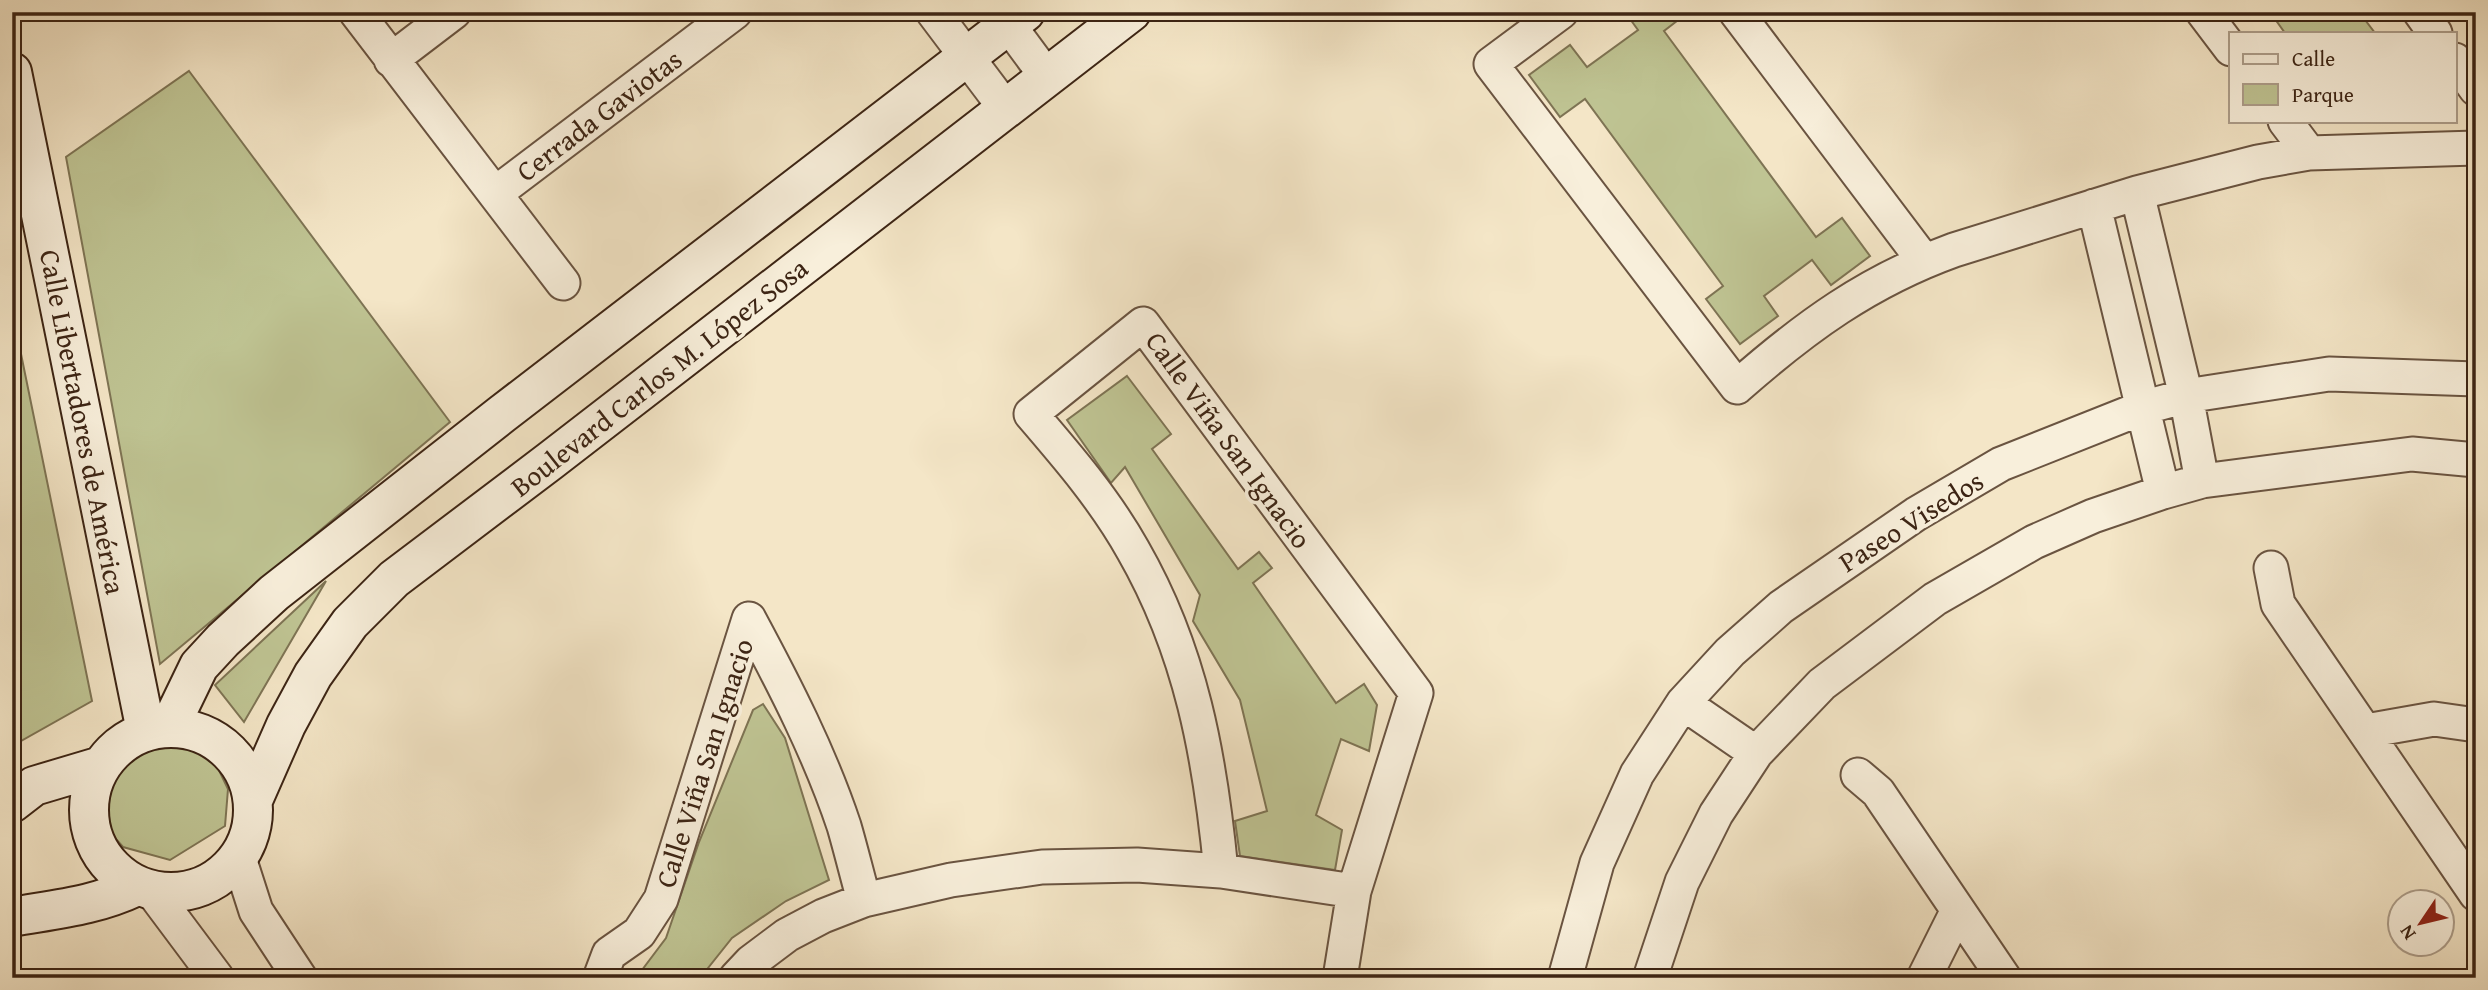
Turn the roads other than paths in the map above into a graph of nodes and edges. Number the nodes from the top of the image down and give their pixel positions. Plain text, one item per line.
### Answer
1 (356, 12) edge
2 (454, 12) edge
3 (735, 12) edge
4 (933, 12) edge
5 (1131, 12) edge
6 (1561, 12) edge
7 (1737, 12) edge
8 (2203, 12) edge
9 (2420, 12) edge
10 (1011, 17) edge
11 (2434, 32) edge
12 (2229, 46) edge
13 (967, 57) junction
14 (391, 60) junction
15 (2456, 61) edge
16 (12, 72) edge
17 (1047, 77) junction
18 (2476, 89) edge
19 (1006, 108) junction
20 (2286, 122) edge
21 (2476, 148) edge
22 (2309, 153) junction
23 (496, 193) junction
24 (2137, 193) junction
25 (2094, 206) junction
26 (1924, 261) junction
27 (563, 283) dead end
28 (2476, 379) edge
29 (2186, 396) junction
30 (2143, 408) junction
31 (2476, 460) edge
32 (2202, 481) junction
33 (2163, 492) junction
34 (2271, 568) dead end
35 (1683, 703) junction
36 (2476, 725) edge
37 (157, 729) junction
38 (2366, 731) junction
39 (1756, 754) junction
40 (101, 766) junction
41 (1858, 775) dead end
42 (253, 800) junction
43 (12, 803) edge
44 (239, 858) junction
45 (1221, 871) junction
46 (145, 889) junction
47 (1354, 891) junction
48 (2476, 894) edge
49 (864, 900) junction
50 (1958, 910) junction
51 (12, 917) edge
52 (217, 978) edge
53 (300, 978) edge
54 (600, 978) edge
55 (736, 978) edge
56 (1340, 978) edge
57 (1565, 978) edge
58 (1650, 978) edge
59 (1924, 978) edge
60 (2004, 978) edge

1 - 14 street, Cerrada Gaviotas
2 - 14 street
3 - 23 street, Cerrada Gaviotas
4 - 13 street
5 - 17 street, Boulevard Carlos M. López Sosa
6 - 26 street
7 - 26 street
8 - 12 street
9 - 11 street
10 - 13 street
10 - 17 street
13 - 19 street
13 - 37 street
14 - 23 street, Cerrada Gaviotas
15 - 18 street
16 - 37 street, Calle Libertadores de América
17 - 19 street, Boulevard Carlos M. López Sosa
19 - 42 street, Boulevard Carlos M. López Sosa
20 - 22 street
21 - 22 street
22 - 24 street
23 - 27 street, Cerrada Gaviotas
24 - 25 street
24 - 29 street
25 - 26 street
25 - 30 street
28 - 29 street, Paseo Visedos
29 - 30 street, Paseo Visedos
29 - 32 street
30 - 33 street
30 - 35 street, Paseo Visedos
31 - 32 street
32 - 33 street
33 - 39 street
34 - 38 street
35 - 39 street
35 - 57 street, Paseo Visedos
36 - 38 street
37 - 40 street
37 - 42 street
38 - 48 street
39 - 58 street
40 - 43 street
40 - 46 street
41 - 50 street
42 - 44 street
44 - 46 street
44 - 53 street
45 - 47 street
45 - 47 street, Calle Viña San Ignacio
45 - 49 street
46 - 51 street
46 - 52 street
47 - 56 street, Calle Viña San Ignacio
49 - 54 street, Calle Viña San Ignacio
49 - 55 street
50 - 59 street
50 - 60 street

